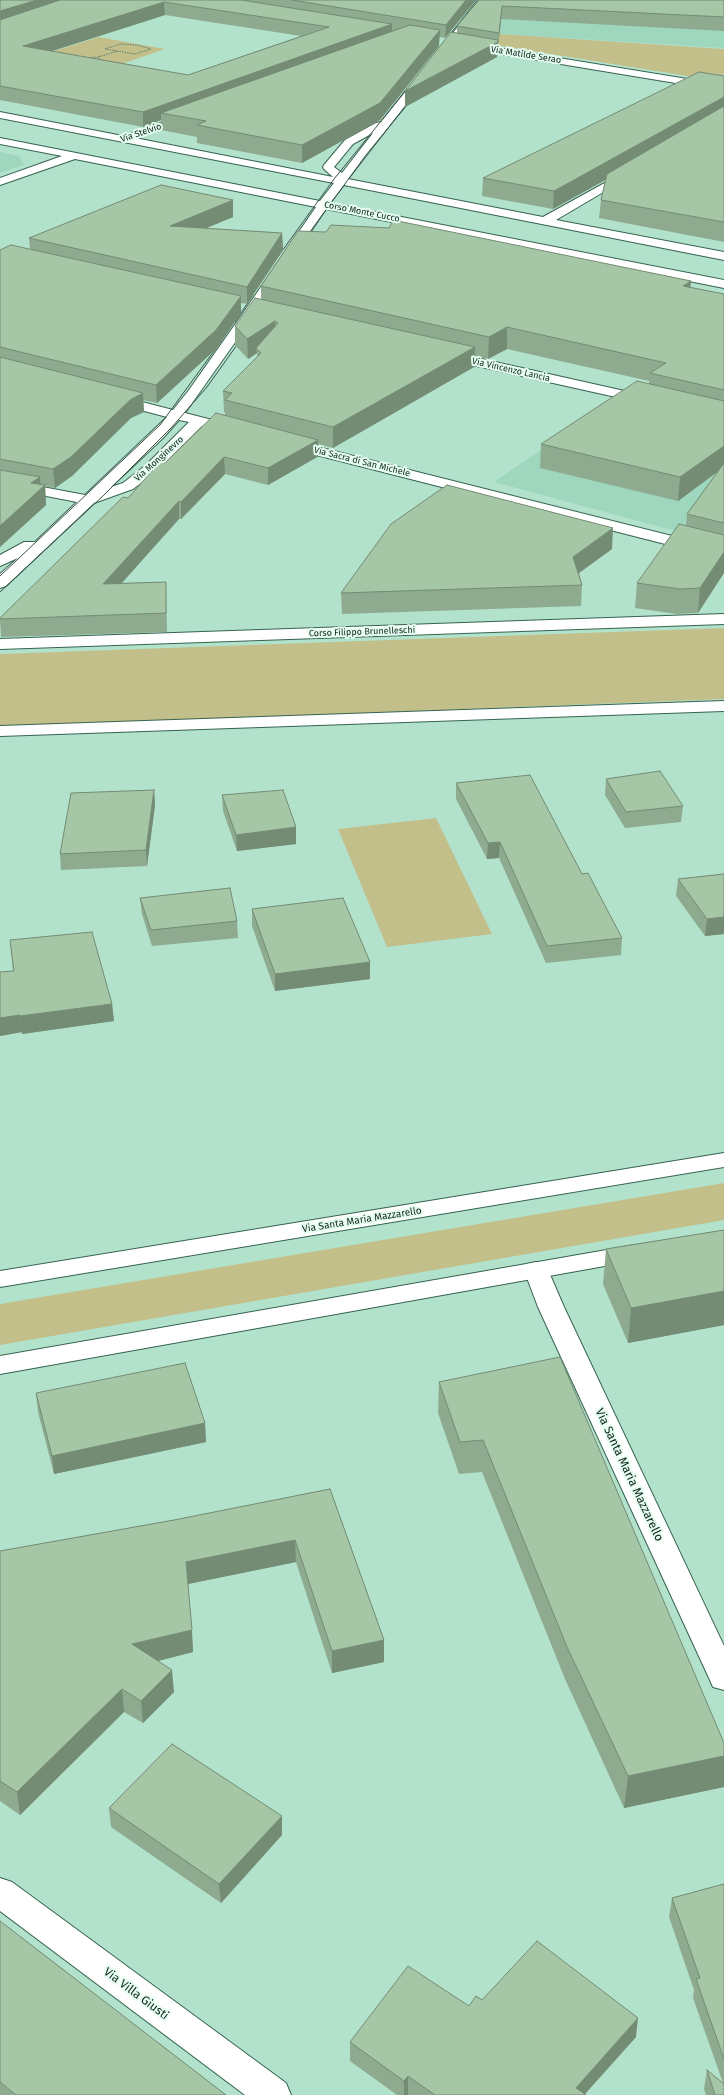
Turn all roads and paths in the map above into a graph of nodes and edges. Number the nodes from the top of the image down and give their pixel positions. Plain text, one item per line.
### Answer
1 (483, 0) edge
2 (455, 17) edge
3 (463, 24) junction
4 (447, 27) edge
5 (443, 42) junction
6 (118, 51) junction
7 (98, 57) junction
8 (82, 58) edge
9 (97, 62) edge
10 (413, 88) junction
11 (724, 88) edge
12 (201, 112) edge
13 (0, 115) edge
14 (386, 122) junction
15 (377, 134) junction
16 (124, 139) junction
17 (0, 141) edge
18 (104, 146) dead end
19 (91, 150) dead end
20 (75, 156) junction
21 (641, 165) edge
22 (341, 181) junction
23 (0, 182) edge
24 (323, 204) junction
25 (406, 220) junction
26 (547, 220) junction
27 (384, 230) edge
28 (311, 240) edge
29 (296, 241) junction
30 (724, 256) edge
31 (724, 284) edge
32 (238, 308) edge
33 (251, 311) junction
34 (266, 314) edge
35 (436, 353) edge
36 (194, 393) junction
37 (99, 395) edge
38 (662, 404) edge
39 (176, 415) junction
40 (199, 420) junction
41 (249, 433) edge
42 (280, 441) edge
43 (0, 483) edge
44 (88, 500) junction
45 (51, 536) junction
46 (724, 554) edge
47 (0, 561) edge
48 (0, 583) edge
49 (724, 619) edge
50 (0, 644) edge
51 (724, 706) edge
52 (0, 731) edge
53 (724, 1160) edge
54 (654, 1250) edge
55 (536, 1270) junction
56 (0, 1279) edge
57 (0, 1365) edge
58 (724, 1678) edge
59 (0, 1892) edge
60 (273, 2095) edge

1 - 3 street, Via Monginevro
2 - 3 street
3 - 4 street
3 - 5 street, Via Monginevro
5 - 10 street, Via Monginevro
5 - 11 street, Via Matilde Serao
6 - 6 path
6 - 7 path
7 - 8 path
7 - 9 path
10 - 14 street, Via Monginevro
10 - 15 street, Via Monginevro
12 - 16 street, Via Stelvio
13 - 16 street
14 - 15 street, Via Monginevro
14 - 22 street, Via Monginevro
15 - 22 street, Via Monginevro
16 - 18 street, Via Stelvio
16 - 22 street
17 - 20 street, Corso Monte Cucco
19 - 20 street
20 - 23 street
20 - 24 street, Corso Monte Cucco
21 - 26 street
22 - 24 street, Via Monginevro
22 - 26 street
24 - 25 street, Corso Monte Cucco
24 - 29 street, Via Monginevro
25 - 27 street
25 - 31 street, Corso Monte Cucco
26 - 30 street
28 - 29 street
29 - 33 street, Via Monginevro
32 - 33 street
33 - 34 street
33 - 36 street, Via Monginevro
35 - 38 street, Via Vincenzo Lancia
36 - 39 street, Via Monginevro
36 - 40 street
37 - 39 street
39 - 40 street
39 - 44 street, Via Monginevro
40 - 41 street
40 - 44 street, Via Monginevro
42 - 46 street, Via Sacra di San Michele
43 - 44 street
44 - 45 street, Via Monginevro
45 - 47 street, Via Monginevro
45 - 48 street, Via Monginevro
49 - 50 street, Corso Filippo Brunelleschi
51 - 52 street
53 - 56 street, Via Santa Maria Mazzarello
54 - 55 street
55 - 57 street
55 - 58 street, Via Santa Maria Mazzarello
59 - 60 street, Via Villa Giusti

